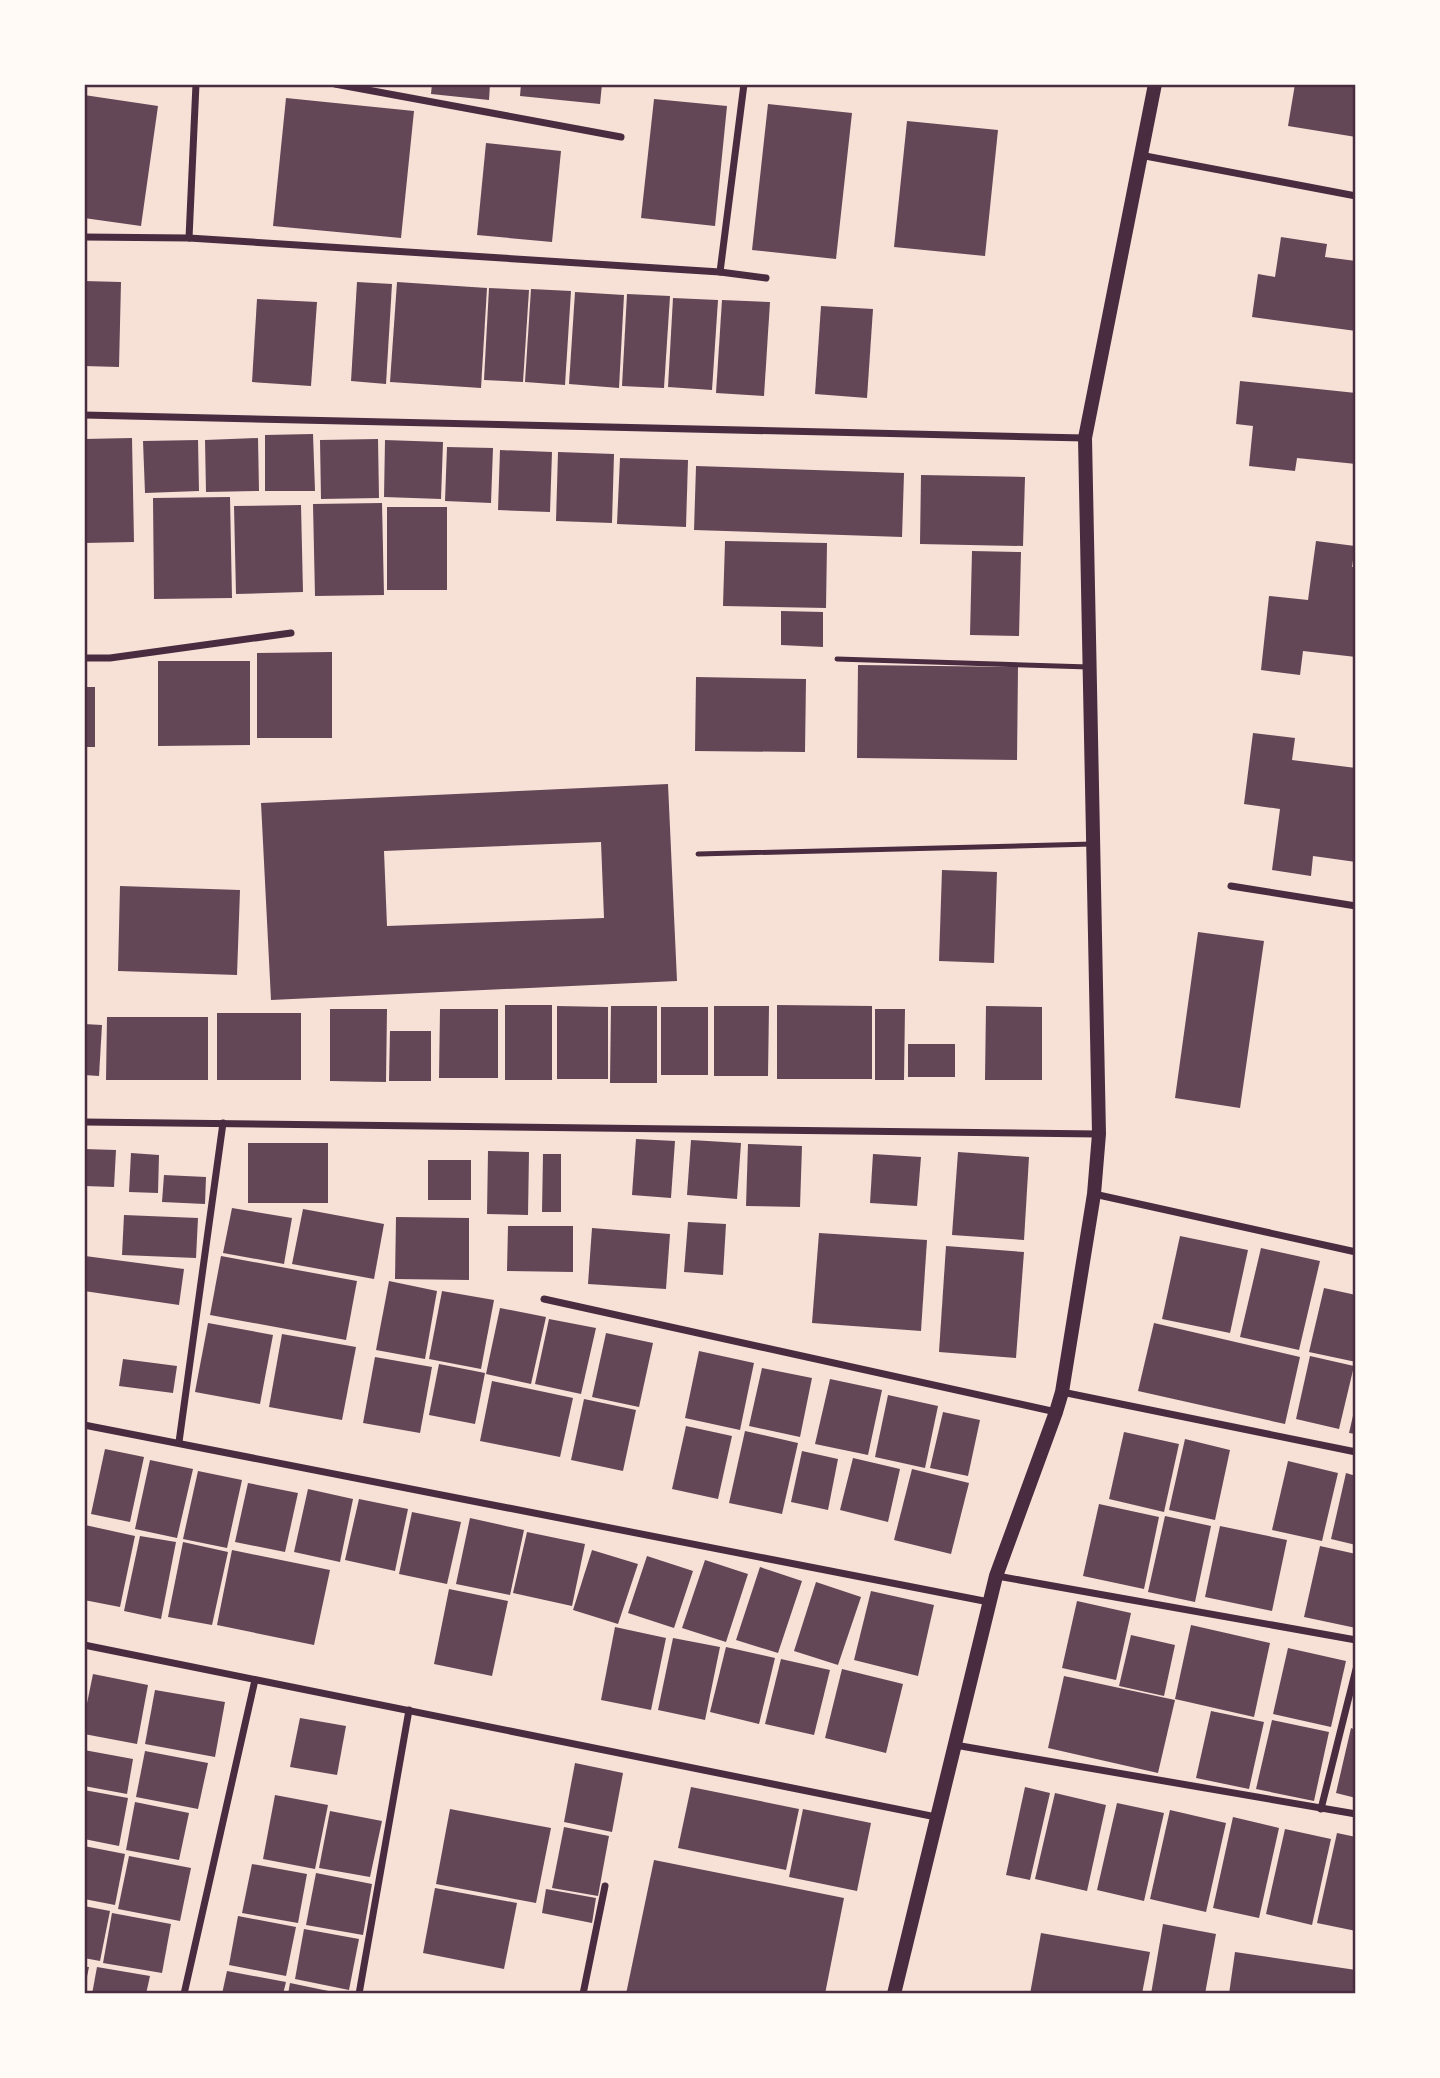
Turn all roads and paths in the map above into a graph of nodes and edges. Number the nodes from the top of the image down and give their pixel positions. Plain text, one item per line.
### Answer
1 (196, 84) edge
2 (744, 84) edge
3 (1155, 84) edge
4 (340, 85) edge
5 (621, 137) dead end
6 (1140, 155) junction
7 (1356, 196) edge
8 (84, 237) edge
9 (189, 237) junction
10 (720, 272) junction
11 (766, 278) dead end
12 (84, 415) edge
13 (1085, 438) junction
14 (291, 633) dead end
15 (84, 658) edge
16 (837, 659) dead end
17 (1090, 667) junction
18 (1093, 844) junction
19 (698, 854) dead end
20 (1231, 886) dead end
21 (1356, 906) edge
22 (84, 1122) edge
23 (223, 1123) junction
24 (1099, 1134) junction
25 (1094, 1194) junction
26 (1356, 1252) edge
27 (544, 1299) dead end
28 (1062, 1392) junction
29 (1056, 1412) junction
30 (84, 1425) edge
31 (179, 1442) junction
32 (1356, 1452) edge
33 (996, 1576) junction
34 (989, 1602) junction
35 (1356, 1640) edge
36 (84, 1645) edge
37 (1356, 1669) edge
38 (255, 1679) junction
39 (409, 1710) junction
40 (954, 1745) junction
41 (1321, 1809) junction
42 (1356, 1814) edge
43 (936, 1817) junction
44 (605, 1886) dead end
45 (184, 1994) edge
46 (359, 1994) edge
47 (583, 1994) edge
48 (894, 1994) edge

1 - 9 street
2 - 10 street
3 - 6 main road
4 - 5 street
6 - 7 street
6 - 13 main road
8 - 9 street
9 - 10 street
10 - 11 street
12 - 13 street
13 - 17 main road
14 - 15 street
16 - 17 lane
17 - 18 main road
18 - 19 lane
18 - 24 main road
20 - 21 street
22 - 23 street
23 - 24 street
23 - 31 street
24 - 25 main road
25 - 26 street
25 - 28 main road
27 - 29 street
28 - 29 main road
28 - 32 street
29 - 33 main road
30 - 31 street
31 - 34 street
33 - 34 main road
33 - 35 street
34 - 40 main road
36 - 38 street
37 - 41 street
38 - 39 street
38 - 45 street
39 - 43 street
39 - 46 street
40 - 41 street
40 - 43 main road
41 - 42 street
43 - 48 main road
44 - 47 street

